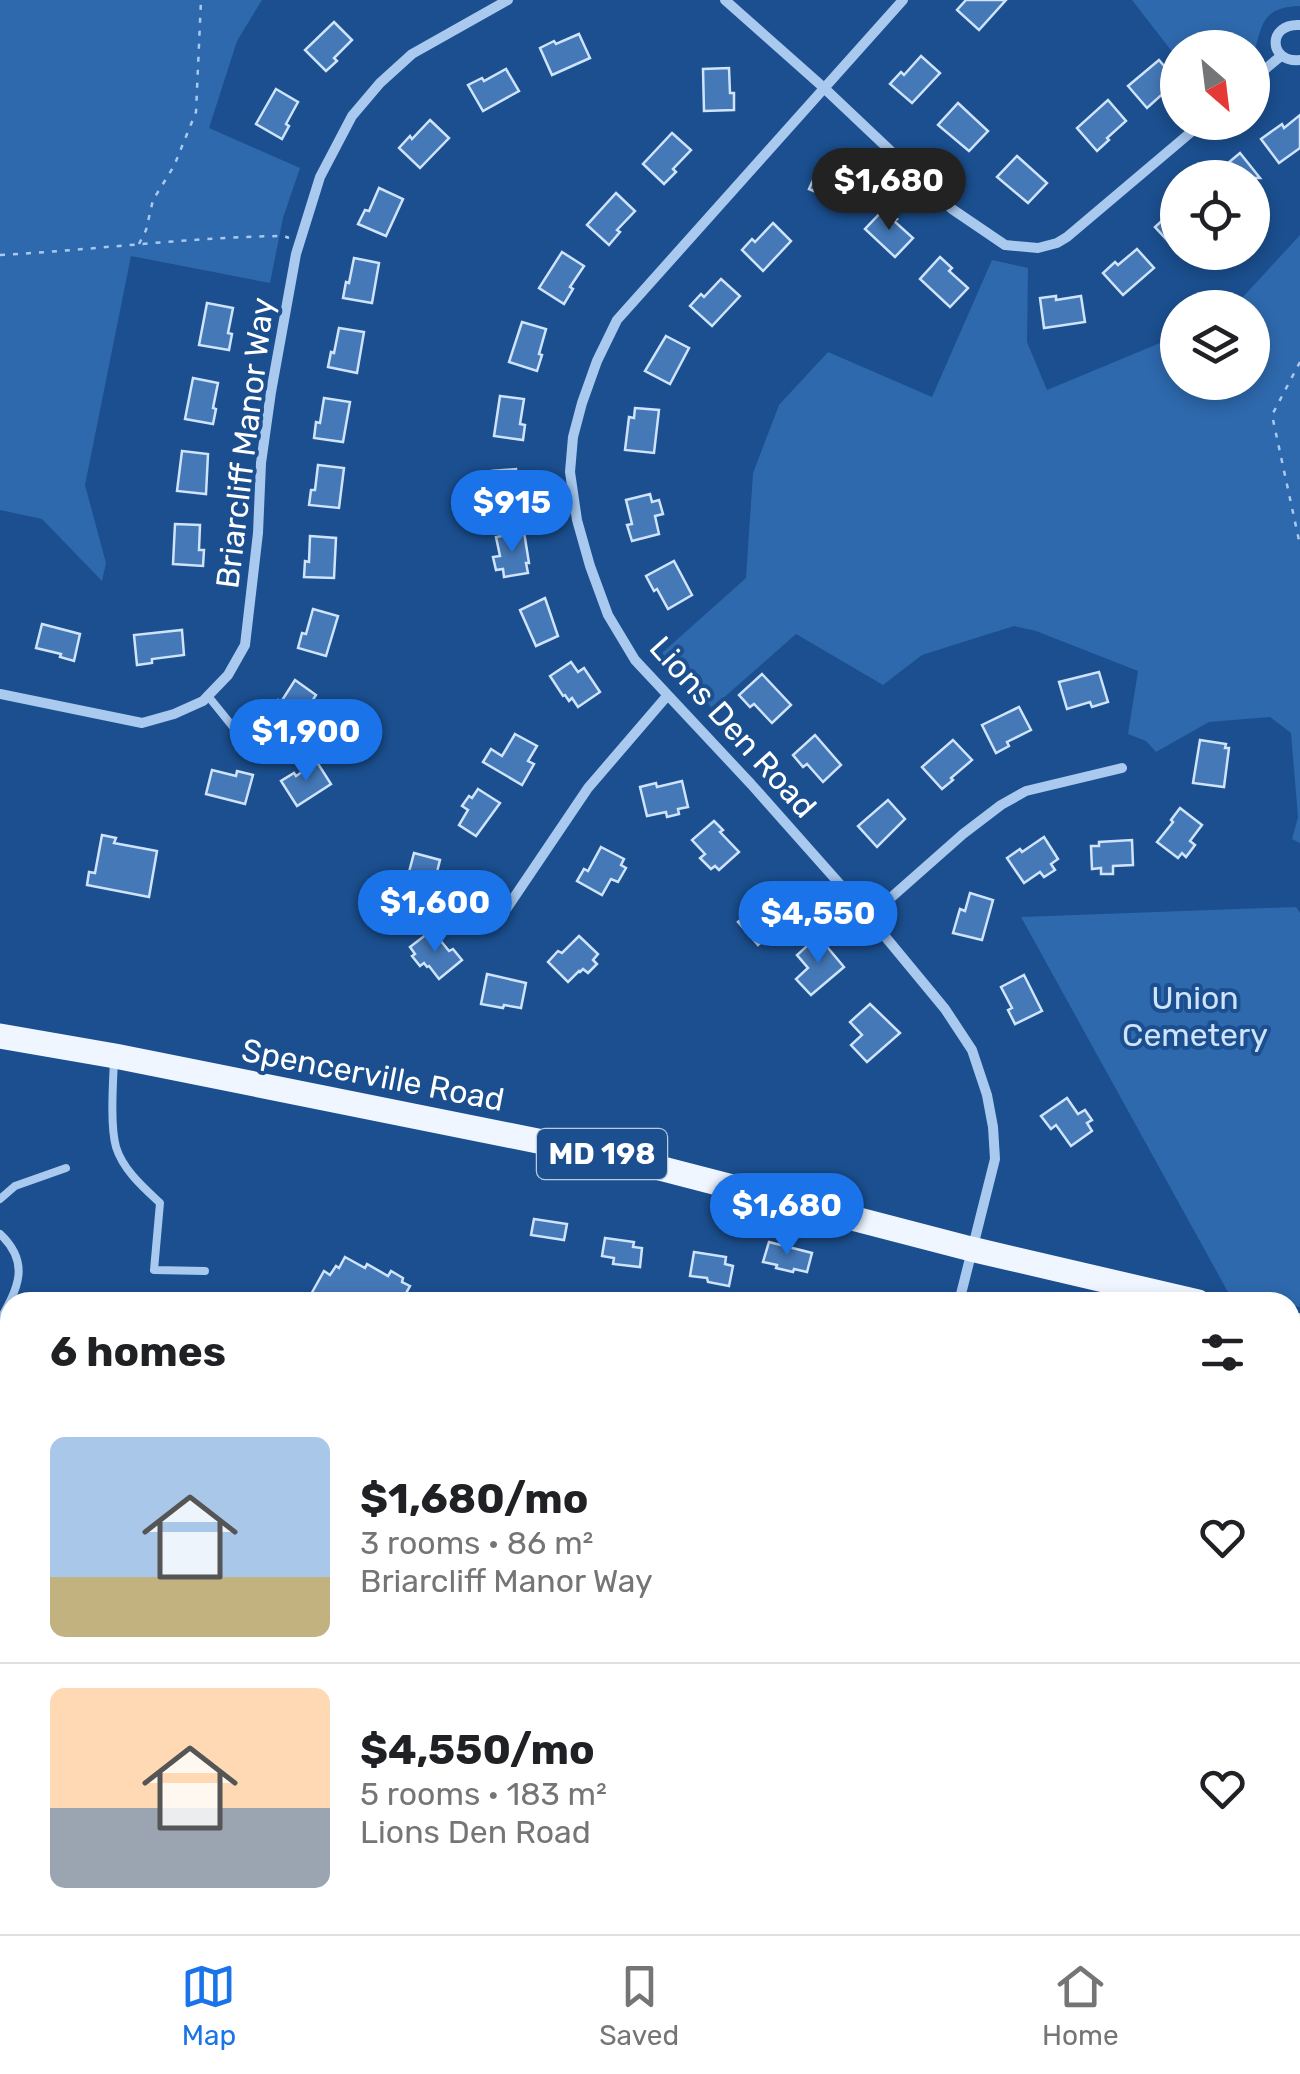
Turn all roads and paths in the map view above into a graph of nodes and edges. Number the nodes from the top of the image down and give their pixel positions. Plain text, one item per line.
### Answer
1 (201, 0) edge
2 (508, 0) edge
3 (725, 0) edge
4 (903, 0) edge
5 (1300, 24) edge
6 (1281, 56) junction
7 (1300, 60) edge
8 (1270, 65) edge
9 (823, 87) junction
10 (1181, 140) edge
11 (300, 242) junction
12 (139, 244) junction
13 (0, 254) edge
14 (1300, 362) edge
15 (1300, 545) edge
16 (0, 694) edge
17 (208, 696) junction
18 (667, 696) junction
19 (287, 759) dead end
20 (1122, 768) dead end
21 (507, 908) dead end
22 (869, 916) junction
23 (0, 1036) edge
24 (114, 1056) junction
25 (66, 1168) dead end
26 (0, 1199) edge
27 (0, 1234) edge
28 (971, 1250) junction
29 (205, 1271) dead end
30 (16, 1292) edge
31 (961, 1292) edge
32 (1154, 1292) edge

1 - 12 path
2 - 11 street, Briarcliff Manor Way
3 - 9 street
4 - 9 street, Lions Den Road
5 - 6 street
6 - 7 street
6 - 8 street
9 - 10 street
9 - 18 street, Lions Den Road
11 - 12 path
11 - 17 street, Briarcliff Manor Way
12 - 13 path
14 - 15 path
16 - 17 street, Briarcliff Manor Way
17 - 19 lane
18 - 21 street
18 - 22 street, Lions Den Road
20 - 22 street
22 - 28 street, Lions Den Road
23 - 24 main road, Spencerville Road / MD 198
24 - 28 main road, Spencerville Road / MD 198
24 - 29 lane
25 - 26 lane
27 - 30 lane
28 - 31 street, Lions Den Road
28 - 32 main road, Spencerville Road / MD 198

